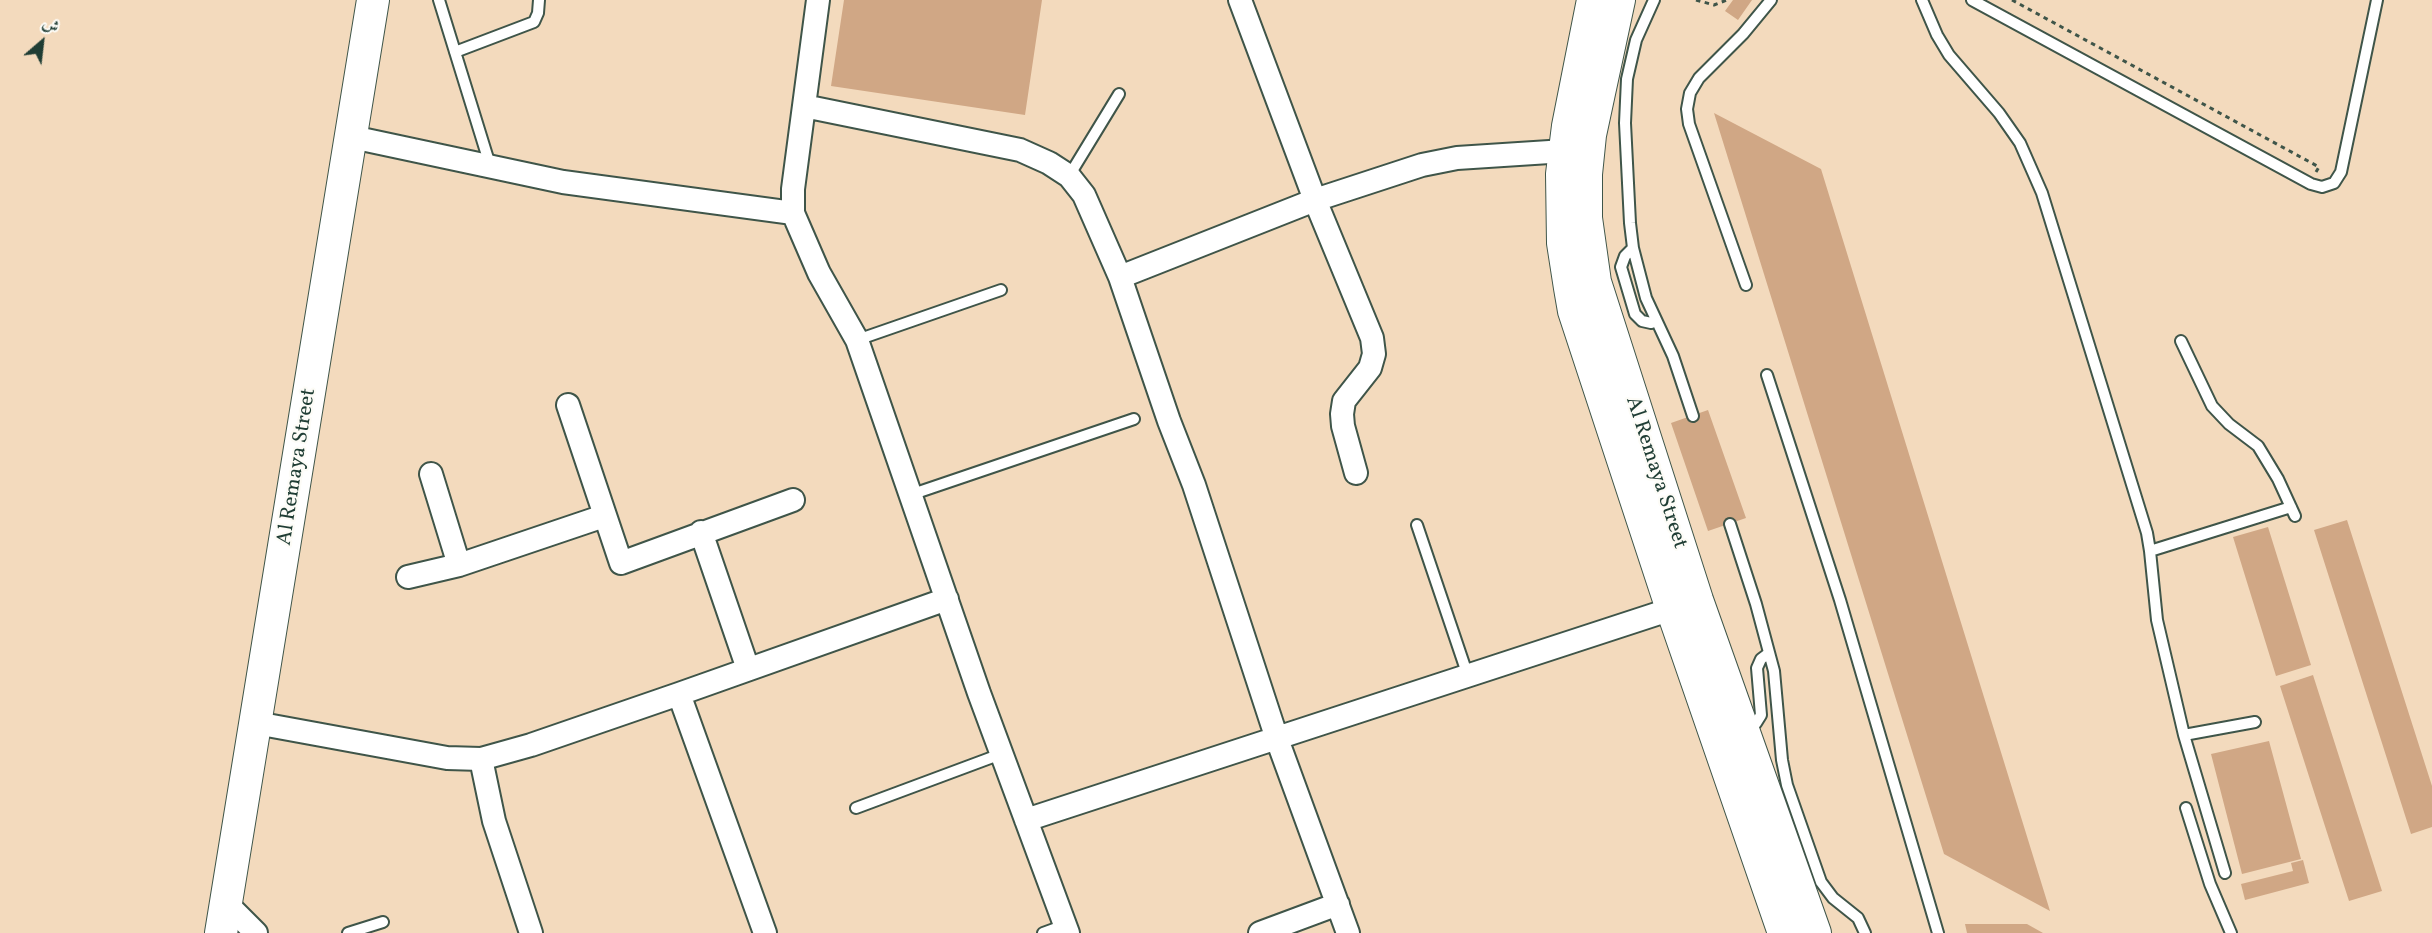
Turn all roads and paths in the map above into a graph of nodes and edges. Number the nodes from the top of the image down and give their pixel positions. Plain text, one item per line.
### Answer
1 (373, 0) edge
2 (439, 0) edge
3 (539, 0) edge
4 (818, 0) edge
5 (1240, 0) edge
6 (1593, 0) edge
7 (1619, 0) edge
8 (1654, 0) edge
9 (1696, 0) edge
10 (1727, 0) edge
11 (1771, 0) edge
12 (1922, 0) edge
13 (1972, 0) edge
14 (2012, 0) edge
15 (2377, 0) edge
16 (455, 52) junction
17 (1119, 94) dead end
18 (804, 106) junction
19 (352, 137) junction
20 (1576, 152) junction
21 (490, 165) junction
22 (1069, 176) junction
23 (2311, 184) junction
24 (1315, 200) junction
25 (793, 213) junction
26 (1633, 248) junction
27 (1120, 277) junction
28 (1746, 285) dead end
29 (1001, 290) dead end
30 (1656, 321) junction
31 (857, 340) junction
32 (2181, 341) dead end
33 (1767, 375) dead end
34 (568, 405) dead end
35 (1693, 416) dead end
36 (1134, 419) dead end
37 (1356, 473) dead end
38 (431, 474) dead end
39 (909, 495) junction
40 (793, 500) dead end
41 (604, 516) junction
42 (1730, 524) dead end
43 (1417, 525) dead end
44 (701, 532) junction
45 (2150, 550) junction
46 (459, 565) junction
47 (408, 577) dead end
48 (947, 599) junction
49 (1685, 604) junction
50 (1769, 653) junction
51 (748, 669) junction
52 (1468, 676) junction
53 (679, 694) junction
54 (2255, 722) dead end
55 (256, 723) junction
56 (1744, 730) junction
57 (2184, 735) junction
58 (1277, 739) junction
59 (1001, 754) junction
60 (481, 759) junction
61 (856, 808) dead end
62 (2186, 808) dead end
63 (1026, 820) junction
64 (2225, 873) dead end
65 (1338, 904) junction
66 (224, 918) edge
67 (383, 922) dead end
68 (1066, 929) edge
69 (256, 933) edge
70 (348, 933) edge
71 (531, 933) edge
72 (765, 933) edge
73 (1043, 933) edge
74 (1260, 933) edge
75 (1348, 933) edge
76 (1784, 933) edge
77 (1815, 933) edge
78 (1865, 933) edge
79 (1938, 933) edge
80 (2231, 933) edge

1 - 19 street, Al Remaya Street
2 - 16 lane
3 - 16 lane
4 - 18 street
5 - 24 street
6 - 20 street, Al Remaya Street
7 - 20 street, Al Remaya Street
8 - 26 lane
9 - 10 path
11 - 28 lane
12 - 45 lane
13 - 23 lane
14 - 23 path
15 - 23 lane
16 - 21 lane
17 - 22 lane
18 - 22 street
18 - 25 street
19 - 21 street
19 - 55 street, Al Remaya Street
20 - 24 street
20 - 49 street, Al Remaya Street
21 - 25 street
22 - 27 street
24 - 27 street
24 - 37 street
25 - 31 street
26 - 30 lane
26 - 30 lane
27 - 58 street
29 - 31 lane
30 - 35 lane
31 - 39 street
32 - 45 lane
33 - 79 lane
34 - 41 street
36 - 39 lane
38 - 46 street
39 - 48 street
40 - 44 street
41 - 44 street
41 - 46 street
42 - 50 lane
43 - 52 lane
44 - 51 street
45 - 57 lane
46 - 47 street
48 - 51 street
48 - 59 street
49 - 52 street
49 - 56 street, Al Remaya Street
49 - 76 street, Al Remaya Street
50 - 56 lane
50 - 78 lane
51 - 53 street
52 - 58 street
53 - 60 street
53 - 72 street
54 - 57 lane
55 - 60 street
55 - 66 street, Al Remaya Street
56 - 77 street, Al Remaya Street
57 - 64 lane
58 - 63 street
58 - 65 street
59 - 61 lane
59 - 63 street
60 - 71 street
62 - 80 lane
63 - 68 street
65 - 74 street
65 - 75 street
66 - 69 street
67 - 70 lane
68 - 73 lane

